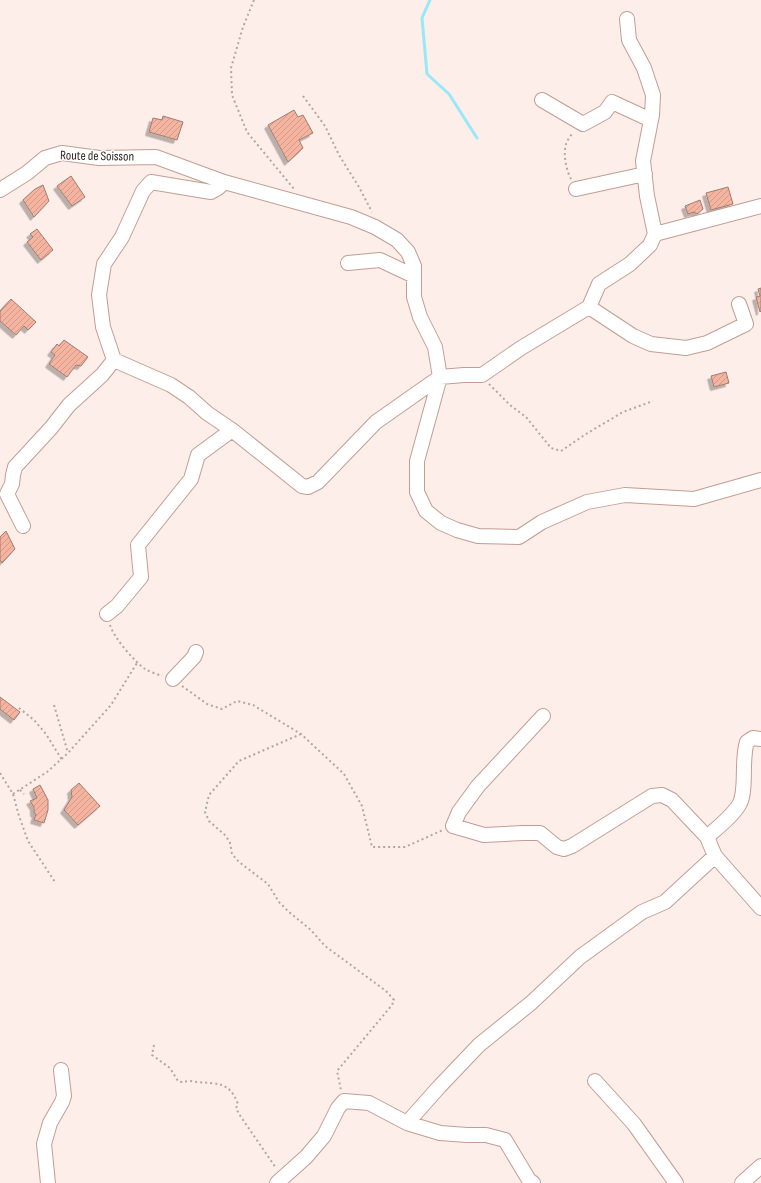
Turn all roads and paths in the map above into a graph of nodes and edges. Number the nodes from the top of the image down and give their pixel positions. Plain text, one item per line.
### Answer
1 (254, 0) edge
2 (627, 19) dead end
3 (303, 96) dead end
4 (542, 100) dead end
5 (574, 118) junction
6 (651, 120) junction
7 (644, 174) junction
8 (224, 182) junction
9 (576, 189) joint
10 (0, 190) edge
11 (305, 205) junction
12 (761, 206) edge
13 (375, 227) junction
14 (655, 234) junction
15 (348, 263) dead end
16 (414, 276) junction
17 (739, 304) dead end
18 (589, 308) junction
19 (114, 360) junction
20 (482, 375) junction
21 (440, 377) junction
22 (653, 401) dead end
23 (232, 430) junction
24 (761, 480) edge
25 (23, 526) dead end
26 (107, 614) joint
27 (196, 652) dead end
28 (138, 663) junction
29 (173, 679) junction
30 (54, 704) dead end
31 (19, 708) dead end
32 (543, 716) dead end
33 (301, 734) junction
34 (761, 738) edge
35 (68, 754) junction
36 (62, 760) junction
37 (0, 773) edge
38 (20, 790) junction
39 (13, 794) junction
40 (24, 794) dead end
41 (452, 826) junction
42 (707, 837) junction
43 (715, 856) junction
44 (56, 882) dead end
45 (761, 908) edge
46 (154, 1045) dead end
47 (61, 1070) dead end
48 (595, 1081) dead end
49 (344, 1101) junction
50 (407, 1123) junction
51 (761, 1166) edge
52 (278, 1181) edge
53 (48, 1183) edge
54 (533, 1183) edge
55 (676, 1183) edge
56 (742, 1183) edge

1 - 11 path
2 - 6 street
3 - 13 path
4 - 5 street
5 - 6 street
5 - 9 path
6 - 7 street
7 - 9 street
7 - 14 street
8 - 10 street, Route de Soisson
8 - 11 street, Route de Soisson
8 - 19 street
11 - 13 street, Route de Soisson
12 - 14 street
13 - 16 street, Route de Soisson
14 - 18 street
15 - 16 street
16 - 21 street, Route de Soisson
17 - 18 street
18 - 20 street
19 - 23 street
19 - 25 street
20 - 21 street
20 - 22 path
21 - 23 street
21 - 24 street
23 - 26 street
26 - 28 path
27 - 29 street
28 - 29 path
28 - 35 path
29 - 33 path
30 - 35 path
31 - 36 path
32 - 41 street
33 - 41 path
33 - 49 path
34 - 42 street
35 - 36 path
36 - 38 path
37 - 39 path
38 - 39 path
38 - 40 path
39 - 44 path
41 - 42 street
42 - 43 street
43 - 45 street
43 - 50 street
46 - 52 path
47 - 53 street
48 - 55 street
49 - 50 street
49 - 52 street
50 - 54 street
51 - 56 street

